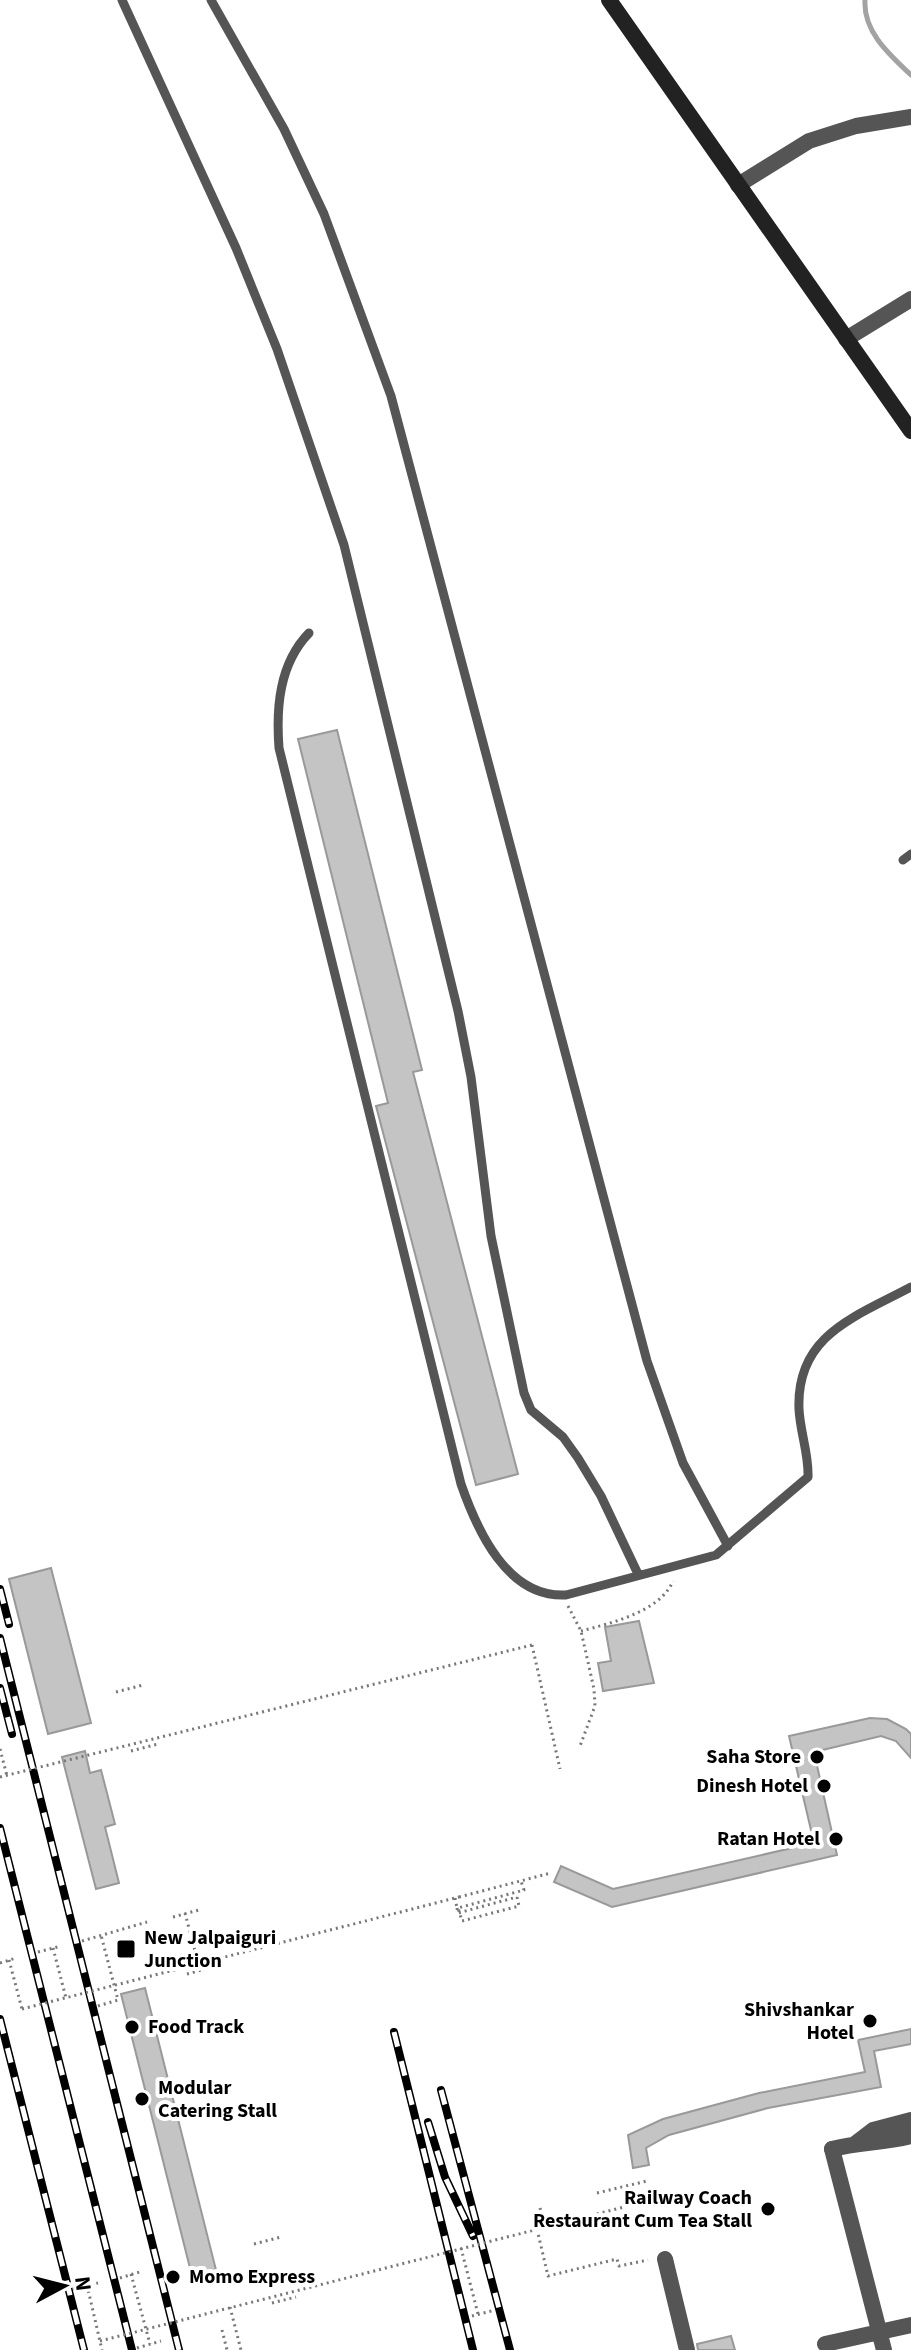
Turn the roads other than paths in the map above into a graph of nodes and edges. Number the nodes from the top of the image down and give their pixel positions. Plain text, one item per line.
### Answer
1 (122, 0) edge
2 (211, 0) edge
3 (609, 0) edge
4 (907, 117) edge
5 (738, 185) junction
6 (911, 299) edge
7 (846, 339) junction
8 (911, 431) edge
9 (309, 633) dead end
10 (911, 1287) edge
11 (728, 1546) junction
12 (638, 1574) junction
13 (911, 2120) edge
14 (911, 2136) edge
15 (856, 2143) junction
16 (657, 2259) road end
17 (911, 2325) edge
18 (880, 2332) junction
19 (825, 2344) dead end
20 (687, 2350) edge
21 (884, 2350) edge

1 - 12 lane
2 - 11 lane
3 - 5 main road
4 - 5 street
5 - 7 main road
6 - 7 street
7 - 8 main road
9 - 12 lane
10 - 11 lane
11 - 12 lane
13 - 15 street
14 - 15 street
15 - 18 street
16 - 20 street
17 - 18 street
18 - 19 street
18 - 21 street

